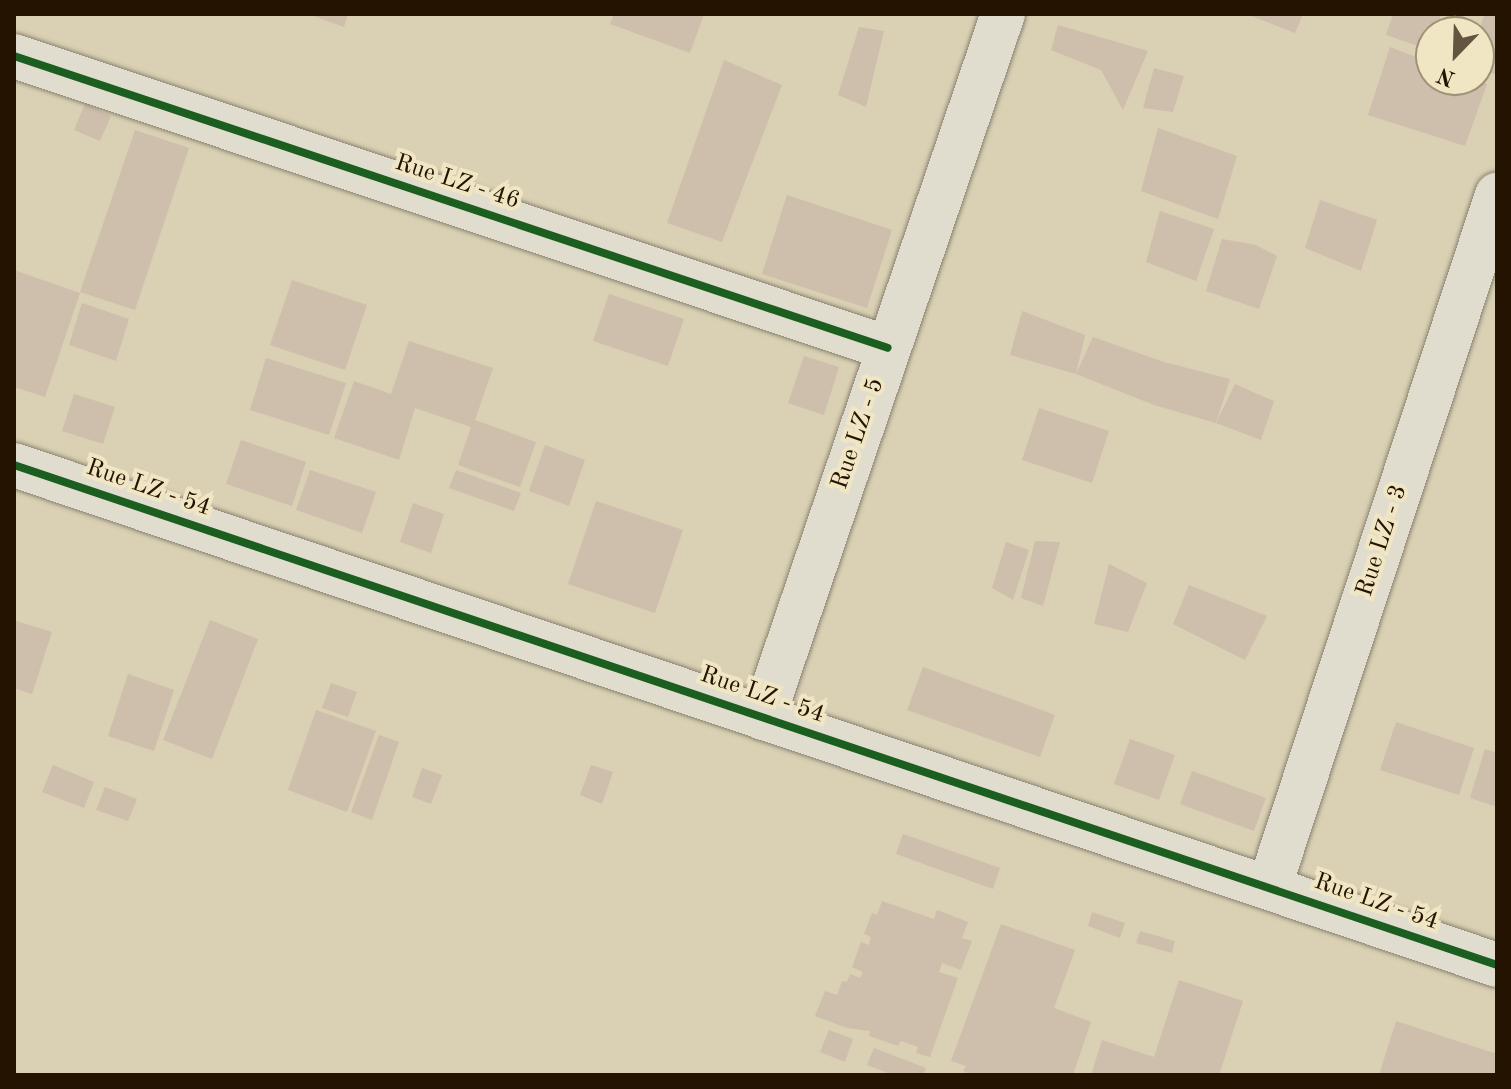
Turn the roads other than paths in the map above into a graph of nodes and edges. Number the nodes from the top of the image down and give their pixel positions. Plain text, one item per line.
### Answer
1 (1003, 14) edge
2 (14, 56) edge
3 (1497, 195) edge
4 (888, 348) junction
5 (14, 465) edge
6 (763, 718) junction
7 (1269, 888) junction
8 (1497, 965) edge

1 - 4 street, Rue LZ - 5
2 - 4 street, Rue LZ - 46
3 - 7 street, Rue LZ - 3
4 - 6 street, Rue LZ - 5
5 - 6 street, Rue LZ - 54
6 - 7 street, Rue LZ - 54
7 - 8 street, Rue LZ - 54

